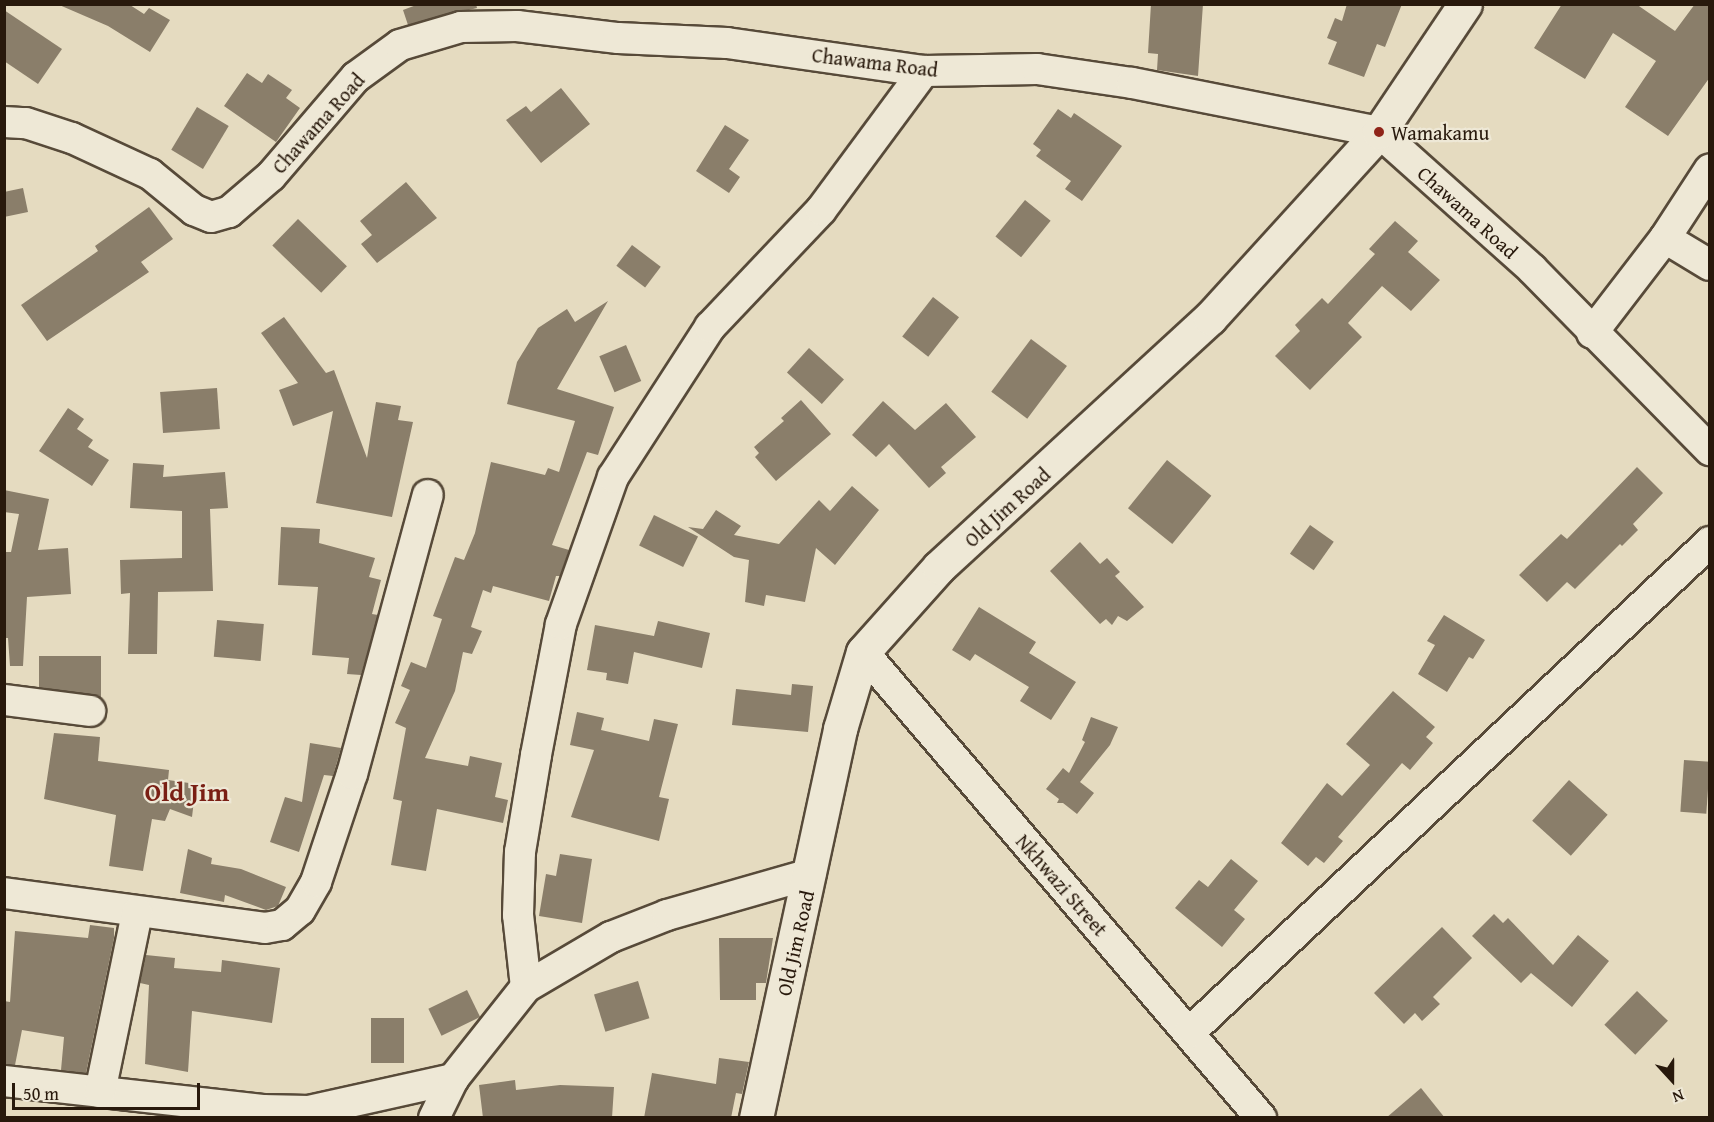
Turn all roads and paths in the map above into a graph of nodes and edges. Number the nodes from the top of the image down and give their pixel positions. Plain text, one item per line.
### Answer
1 (1465, 4) edge
2 (924, 71) junction
3 (4, 122) edge
4 (1379, 132) junction
5 (1710, 170) edge
6 (1665, 238) junction
7 (1710, 266) edge
8 (1592, 333) junction
9 (1710, 450) edge
10 (428, 495) dead end
11 (1710, 542) edge
12 (863, 652) junction
13 (4, 700) edge
14 (90, 711) dead end
15 (810, 874) junction
16 (4, 893) edge
17 (137, 913) junction
18 (526, 987) junction
19 (1189, 1034) junction
20 (453, 1079) junction
21 (4, 1081) edge
22 (100, 1092) junction
23 (138, 1107) edge
24 (434, 1118) edge
25 (756, 1118) edge
26 (1261, 1118) edge

1 - 4 street, Old Jim Road
2 - 3 street, Chawama Road
2 - 4 street, Chawama Road
2 - 18 street
4 - 8 street, Chawama Road
4 - 12 street, Old Jim Road
5 - 6 street
6 - 7 street
6 - 8 street
8 - 9 street, Chawama Road
10 - 17 street
11 - 19 street
12 - 15 street, Old Jim Road
12 - 19 street, Nkhwazi Street
13 - 14 street
15 - 18 street
15 - 25 street, Old Jim Road
16 - 17 street
17 - 22 street
18 - 20 street
19 - 26 street, Nkhwazi Street
20 - 23 street
20 - 24 street
21 - 22 street
22 - 23 street

